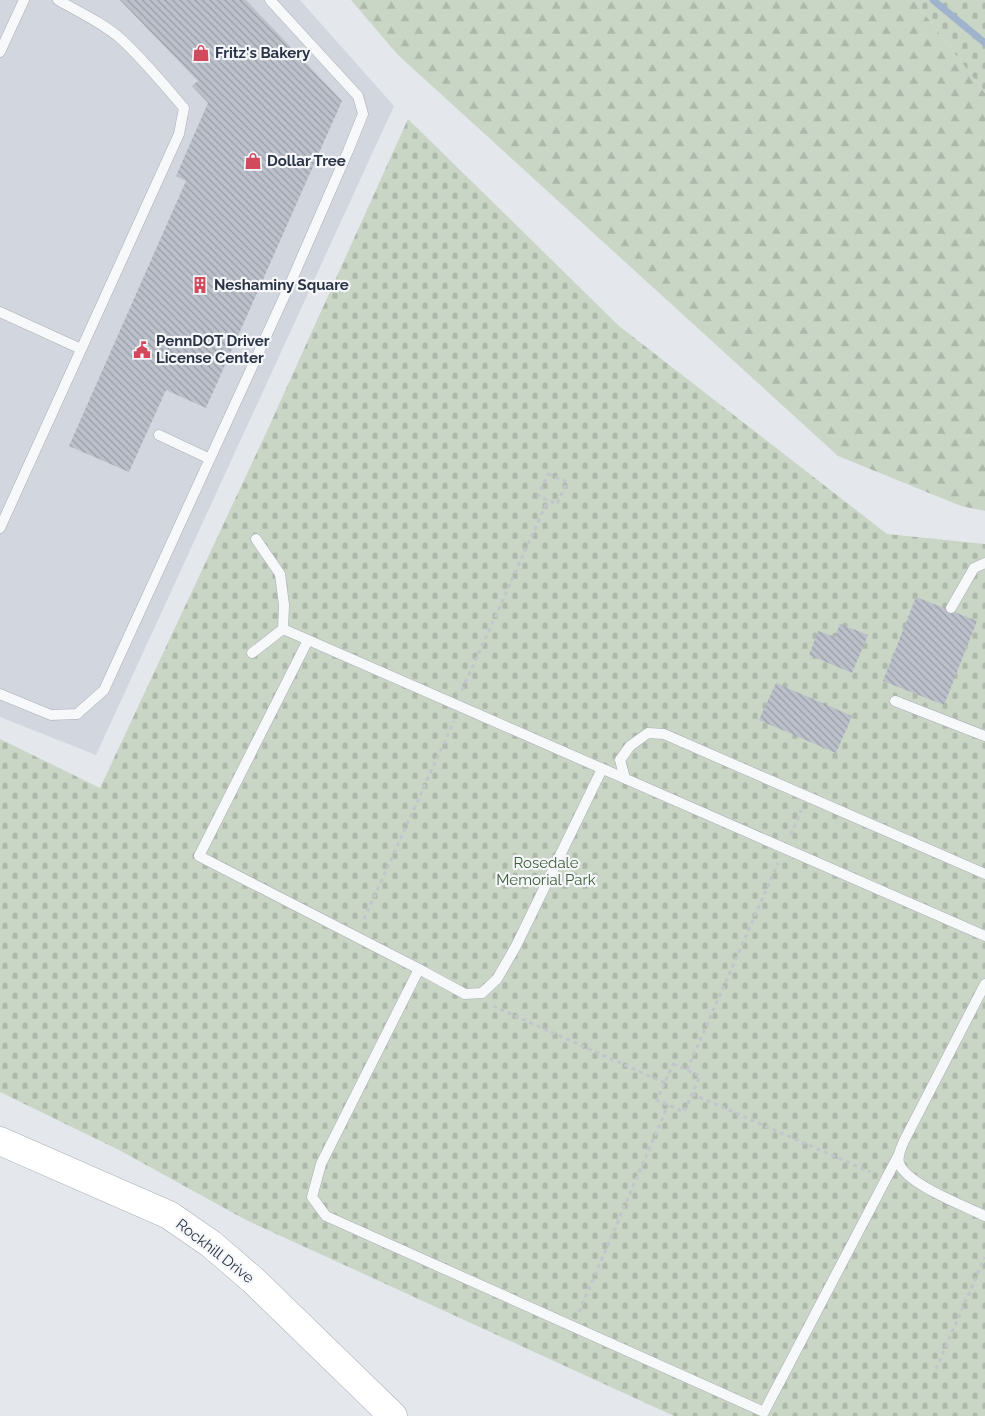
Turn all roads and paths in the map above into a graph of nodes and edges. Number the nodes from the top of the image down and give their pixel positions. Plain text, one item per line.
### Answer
1 (24, 0) edge
2 (58, 0) edge
3 (270, 0) edge
4 (0, 52) edge
5 (0, 312) edge
6 (81, 349) junction
7 (159, 435) dead end
8 (210, 459) junction
9 (548, 500) junction
10 (0, 528) edge
11 (256, 539) dead end
12 (985, 563) edge
13 (951, 608) dead end
14 (283, 629) junction
15 (308, 640) junction
16 (252, 653) dead end
17 (0, 694) edge
18 (895, 701) dead end
19 (458, 706) junction
20 (985, 736) edge
21 (602, 769) junction
22 (625, 778) junction
23 (807, 796) junction
24 (785, 848) junction
25 (985, 874) edge
26 (364, 919) dead end
27 (985, 936) edge
28 (419, 970) junction
29 (985, 984) edge
30 (465, 994) junction
31 (687, 1070) junction
32 (665, 1083) junction
33 (692, 1094) junction
34 (668, 1105) junction
35 (0, 1141) edge
36 (898, 1156) junction
37 (886, 1179) junction
38 (985, 1216) edge
39 (985, 1257) edge
40 (573, 1326) junction
41 (936, 1370) dead end
42 (392, 1416) edge

1 - 4 lane
2 - 6 lane
3 - 8 lane
5 - 6 lane
6 - 10 lane
7 - 8 lane
8 - 17 lane
9 - 9 path
9 - 19 path
11 - 14 lane
12 - 13 lane
14 - 15 lane
14 - 16 lane
15 - 19 lane
15 - 28 lane
18 - 20 lane
19 - 21 lane
19 - 26 path
21 - 22 lane
21 - 30 lane
22 - 23 lane
22 - 24 lane
23 - 24 path
23 - 25 lane
24 - 27 lane
24 - 31 path
28 - 30 lane
28 - 40 lane
29 - 36 lane
30 - 32 path
31 - 32 path
31 - 33 path
32 - 34 path
33 - 34 path
33 - 37 path
34 - 40 path
35 - 42 street, Rockhill Drive
36 - 37 lane
36 - 38 lane
37 - 40 lane
39 - 41 path

